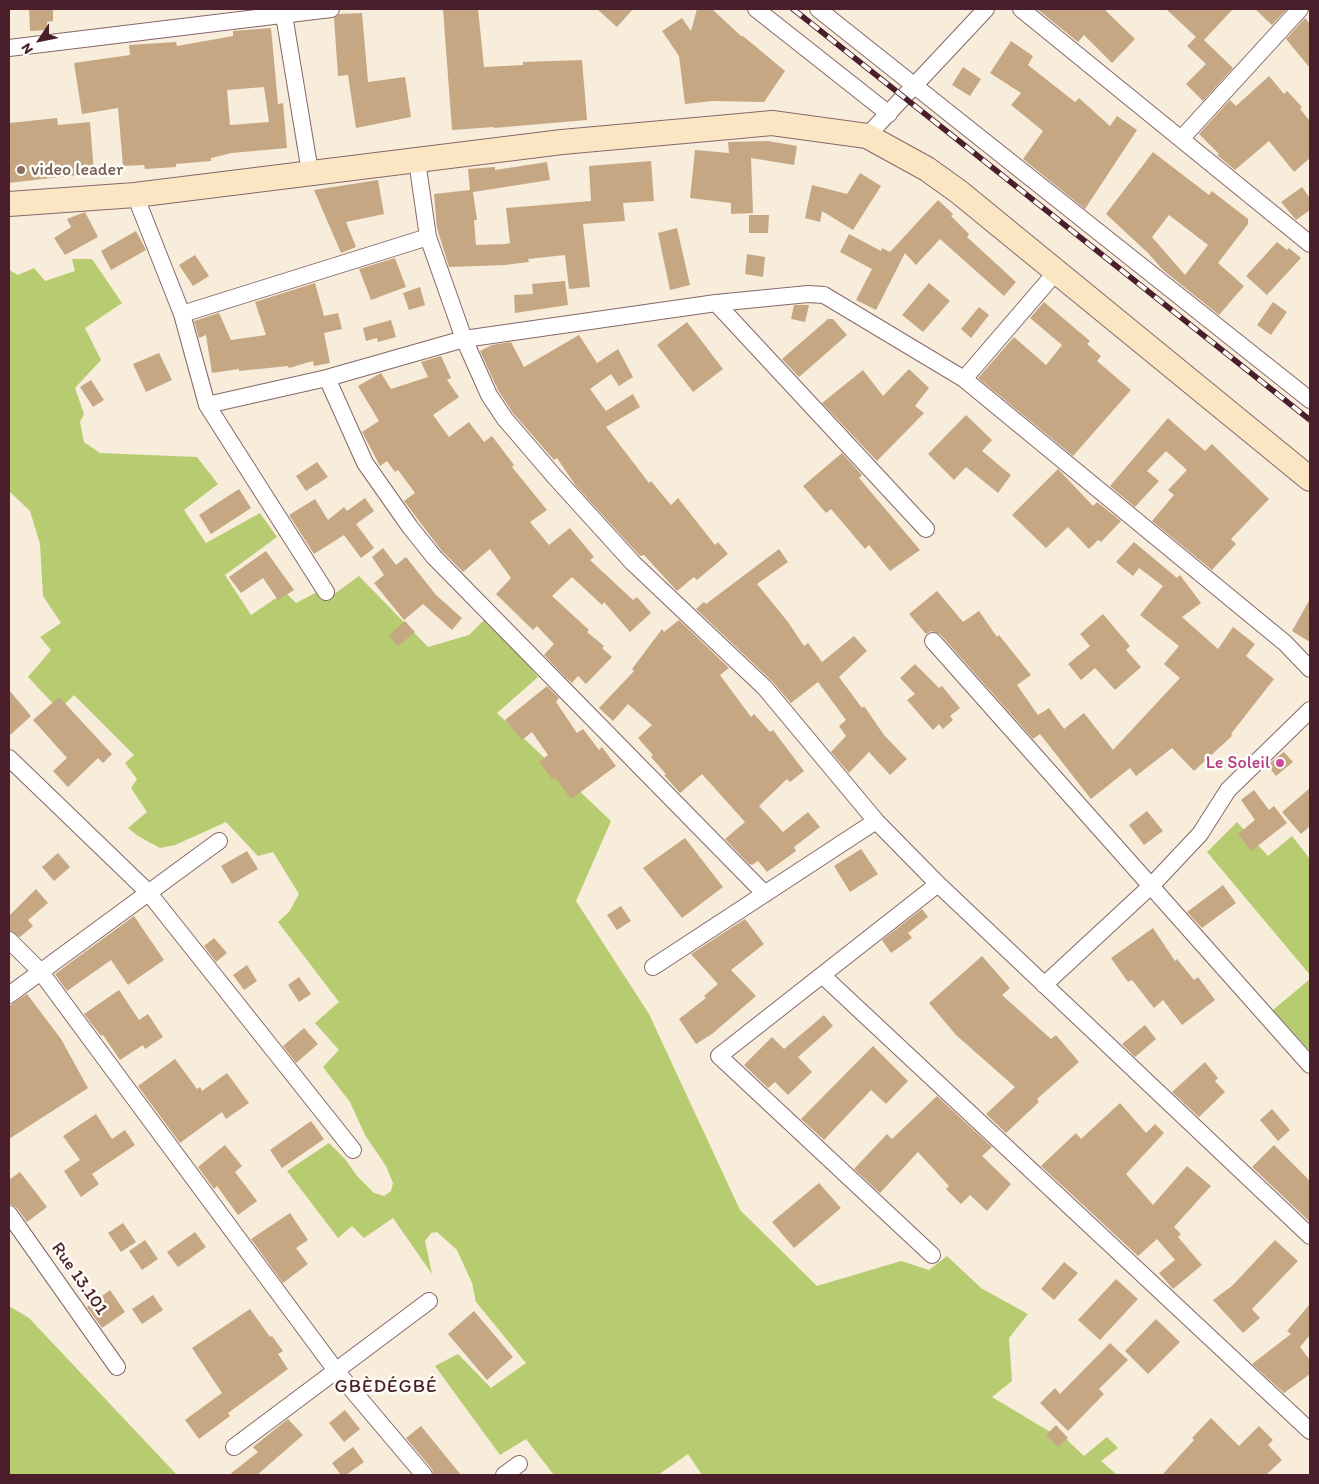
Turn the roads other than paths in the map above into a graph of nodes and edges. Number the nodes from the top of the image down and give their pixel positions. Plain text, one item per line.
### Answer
1 (331, 9) edge
2 (756, 9) edge
3 (818, 9) edge
4 (986, 9) edge
5 (1021, 9) edge
6 (1300, 9) edge
7 (283, 12) edge
8 (9, 48) edge
9 (915, 86) junction
10 (888, 114) junction
11 (868, 136) junction
12 (1181, 139) junction
13 (417, 161) junction
14 (310, 172) junction
15 (135, 195) junction
16 (9, 204) edge
17 (428, 237) junction
18 (1310, 244) edge
19 (1056, 272) junction
20 (716, 304) junction
21 (182, 314) junction
22 (464, 338) junction
23 (326, 378) junction
24 (964, 379) junction
25 (1310, 400) edge
26 (207, 405) junction
27 (1310, 479) edge
28 (926, 529) dead end
29 (326, 592) dead end
30 (933, 641) dead end
31 (1310, 670) edge
32 (1310, 710) edge
33 (9, 758) edge
34 (876, 821) junction
35 (219, 841) dead end
36 (938, 884) junction
37 (1152, 885) junction
38 (148, 892) junction
39 (765, 894) junction
40 (9, 940) edge
41 (653, 967) dead end
42 (40, 971) junction
43 (822, 975) junction
44 (1044, 985) junction
45 (9, 995) edge
46 (1310, 1065) edge
47 (353, 1150) dead end
48 (9, 1214) edge
49 (1310, 1236) edge
50 (932, 1255) dead end
51 (429, 1301) dead end
52 (117, 1367) dead end
53 (337, 1372) junction
54 (1310, 1431) edge
55 (234, 1447) dead end
56 (519, 1464) dead end
57 (424, 1475) edge
58 (504, 1475) edge

1 - 7 street
2 - 10 street
3 - 9 street
4 - 9 street
5 - 12 street
6 - 12 street
7 - 8 street
7 - 14 street
9 - 10 street
9 - 25 street
10 - 11 street
11 - 13 main road
11 - 19 main road
12 - 18 street
13 - 14 main road
13 - 17 street
14 - 15 main road
15 - 16 main road
15 - 21 street
17 - 21 street
17 - 22 street
19 - 24 street
19 - 27 main road
20 - 22 street
20 - 24 street
20 - 28 street
21 - 26 street
22 - 23 street
22 - 34 street
23 - 26 street
23 - 39 street
24 - 31 street
26 - 29 street
30 - 37 street
32 - 37 street
33 - 38 street
34 - 36 street
34 - 39 street
35 - 38 street
36 - 43 street
36 - 44 street
37 - 44 street
37 - 46 street
38 - 42 street
38 - 47 street
39 - 41 street
40 - 42 street
42 - 45 street
42 - 53 street
43 - 50 street
43 - 54 street
44 - 49 street
48 - 52 street, Rue 13.101
51 - 53 street
53 - 55 street
53 - 57 street
56 - 58 street

